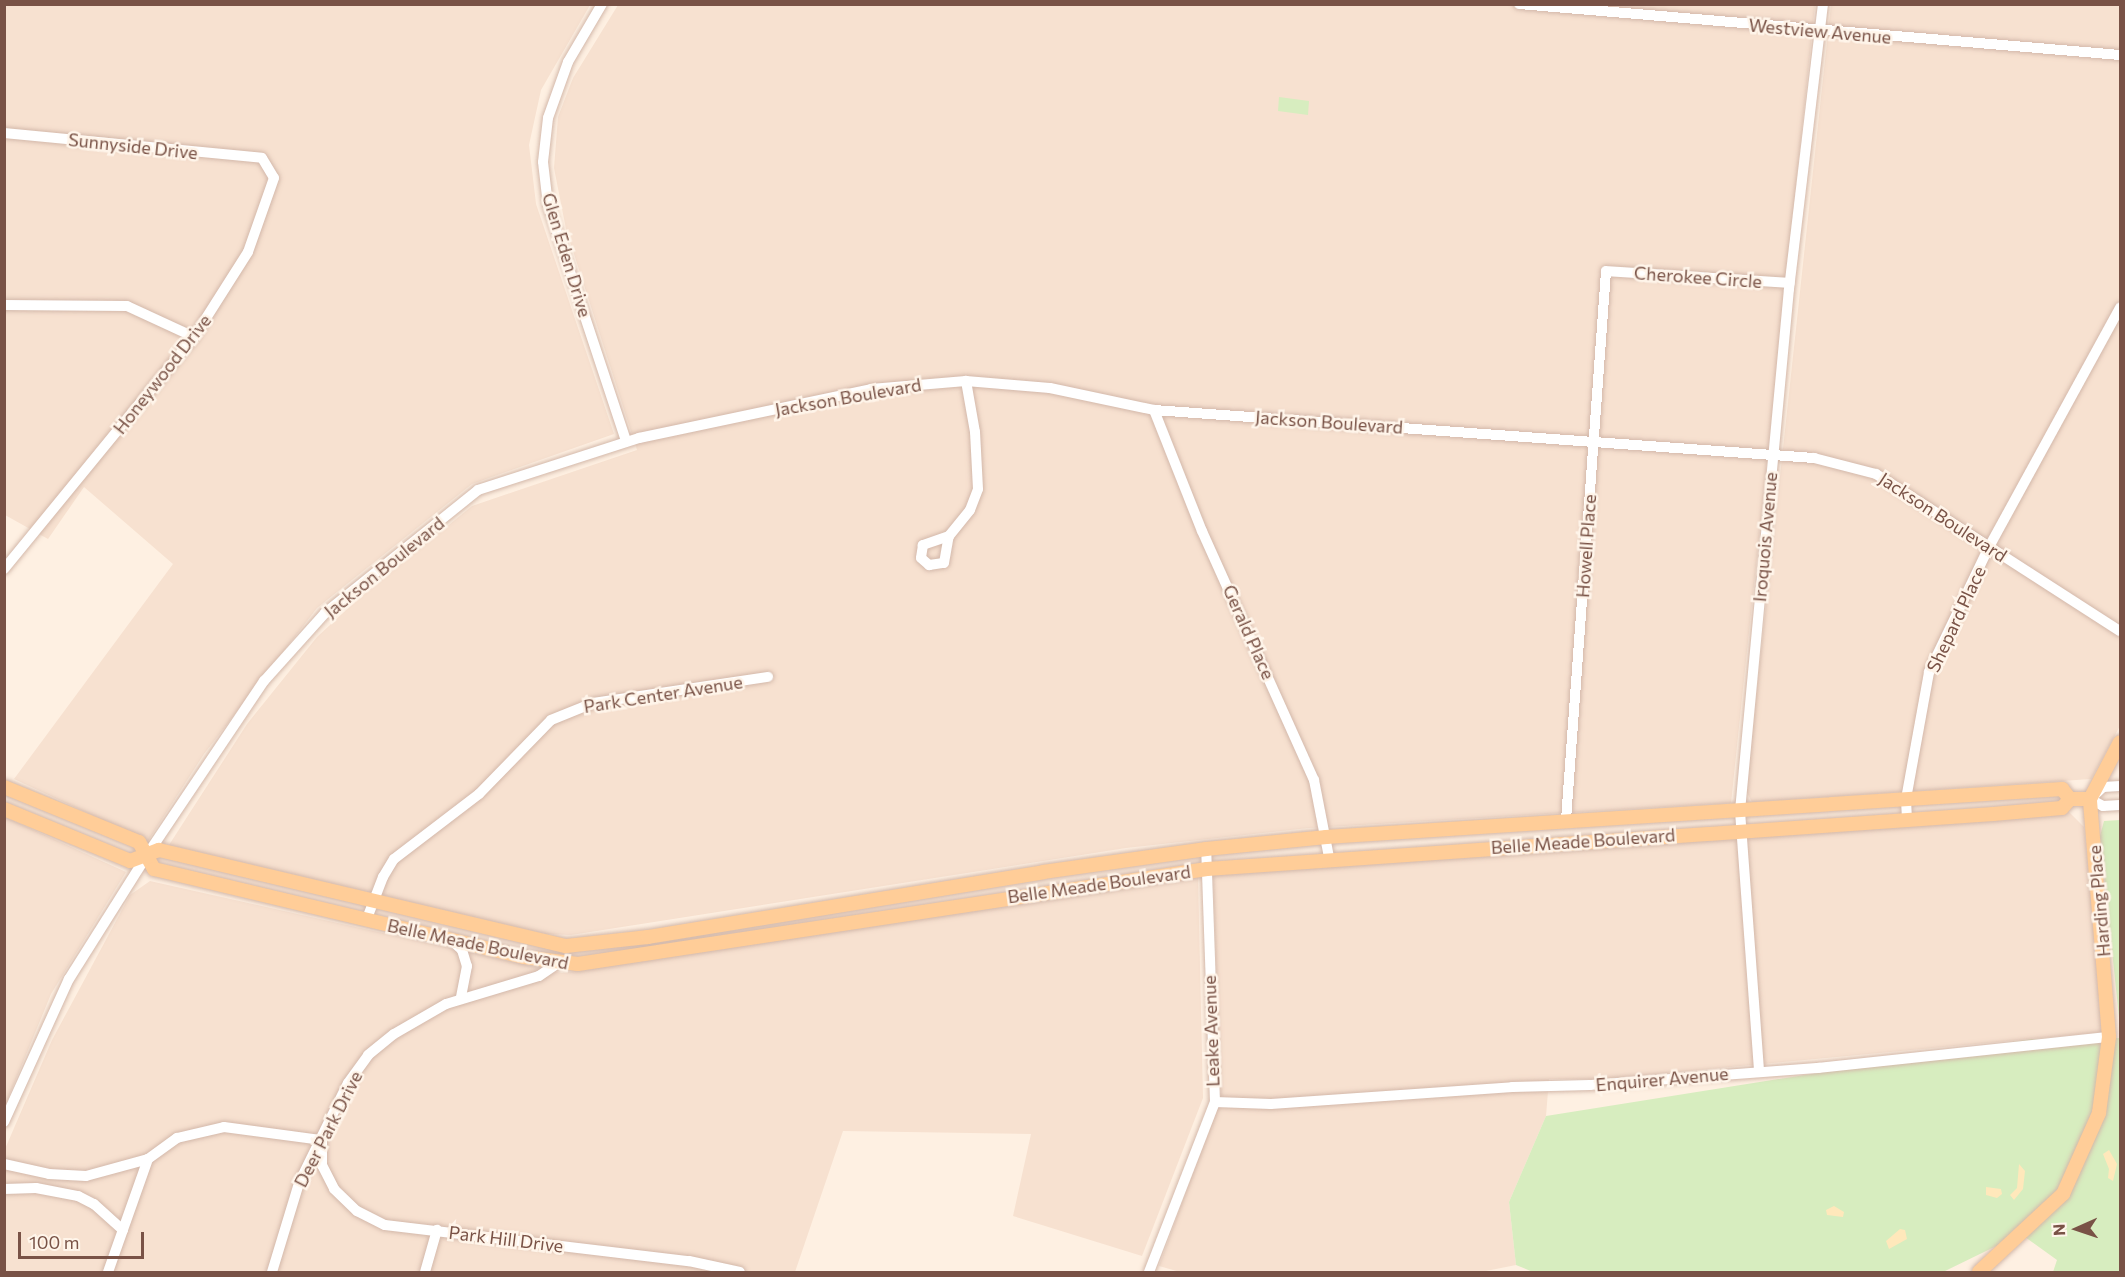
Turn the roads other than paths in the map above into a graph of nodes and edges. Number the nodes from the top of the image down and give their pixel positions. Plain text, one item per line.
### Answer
1 (602, 4) edge
2 (1519, 4) edge
3 (1823, 4) edge
4 (1820, 31) junction
5 (2121, 56) edge
6 (4, 133) edge
7 (262, 158) joint
8 (1606, 271) joint
9 (1790, 283) junction
10 (4, 305) edge
11 (2121, 308) edge
12 (194, 338) junction
13 (966, 381) junction
14 (1154, 410) junction
15 (1593, 440) junction
16 (626, 441) junction
17 (1772, 453) junction
18 (949, 536) dead end
19 (1989, 547) junction
20 (4, 569) edge
21 (2121, 631) edge
22 (768, 677) dead end
23 (2121, 742) edge
24 (2121, 786) edge
25 (4, 787) edge
26 (1906, 799) junction
27 (2070, 799) junction
28 (2090, 799) junction
29 (2121, 805) edge
30 (4, 809) edge
31 (1740, 811) junction
32 (1907, 819) junction
33 (1566, 820) junction
34 (1740, 831) junction
35 (1326, 837) junction
36 (1568, 842) junction
37 (1206, 849) junction
38 (147, 855) junction
39 (1329, 857) junction
40 (1207, 868) junction
41 (1009, 877) junction
42 (279, 879) junction
43 (952, 885) junction
44 (1013, 897) junction
45 (274, 899) junction
46 (373, 902) junction
47 (954, 905) junction
48 (366, 921) junction
49 (456, 923) junction
50 (450, 940) junction
51 (559, 946) junction
52 (558, 963) junction
53 (461, 998) junction
54 (2109, 1037) junction
55 (1759, 1070) junction
56 (1215, 1102) junction
57 (4, 1122) edge
58 (322, 1140) junction
59 (148, 1159) junction
60 (4, 1164) edge
61 (4, 1190) edge
62 (123, 1230) junction
63 (437, 1230) junction
64 (689, 1261) junction
65 (1975, 1271) edge
66 (108, 1272) edge
67 (272, 1272) edge
68 (425, 1272) edge
69 (685, 1272) edge
70 (740, 1272) edge
71 (1149, 1272) edge

1 - 16 street, Glen Eden Drive
2 - 4 street, Westview Avenue
3 - 4 street, Iroquois Avenue
4 - 5 street, Westview Avenue
4 - 9 street, Iroquois Avenue
6 - 7 street, Sunnyside Drive
7 - 12 street, Honeywood Drive
8 - 9 street, Cherokee Circle
8 - 15 street, Howell Place
9 - 17 street, Iroquois Avenue
10 - 12 street
11 - 19 street, Shepard Place
12 - 20 street, Honeywood Drive
13 - 14 street, Jackson Boulevard
13 - 16 street, Jackson Boulevard
13 - 18 street
14 - 15 street, Jackson Boulevard
14 - 35 street, Gerald Place
15 - 17 street, Jackson Boulevard
15 - 33 street, Howell Place
16 - 38 street, Jackson Boulevard
17 - 19 street, Jackson Boulevard
17 - 31 street, Iroquois Avenue
19 - 21 street, Jackson Boulevard
19 - 26 street, Shepard Place
22 - 46 street, Park Center Avenue
23 - 28 main road
24 - 28 street, Belle Meade Boulevard
25 - 38 main road, Belle Meade Boulevard
26 - 27 main road, Belle Meade Boulevard
26 - 31 main road, Belle Meade Boulevard
26 - 32 street, Shepard Place
27 - 28 main road, Belle Meade Boulevard
27 - 32 main road, Belle Meade Boulevard
28 - 29 street, Belle Meade Boulevard
28 - 54 main road, Harding Place
30 - 38 main road, Belle Meade Boulevard
31 - 33 main road, Belle Meade Boulevard
31 - 34 street, Iroquois Avenue
32 - 34 main road, Belle Meade Boulevard
33 - 35 main road, Belle Meade Boulevard
33 - 36 main road
34 - 36 main road, Belle Meade Boulevard
34 - 55 street, Iroquois Avenue
35 - 37 main road, Belle Meade Boulevard
35 - 39 street, Gerald Place
36 - 39 main road, Belle Meade Boulevard
37 - 40 street, Leake Avenue
37 - 41 main road, Belle Meade Boulevard
38 - 42 main road, Belle Meade Boulevard
38 - 45 main road, Belle Meade Boulevard
38 - 57 street, Jackson Boulevard
39 - 40 main road, Belle Meade Boulevard
40 - 44 main road, Belle Meade Boulevard
40 - 56 street, Leake Avenue
41 - 43 main road, Belle Meade Boulevard
41 - 44 main road
42 - 45 main road
42 - 46 main road, Belle Meade Boulevard
43 - 47 main road
43 - 51 main road, Belle Meade Boulevard
44 - 47 main road, Belle Meade Boulevard
45 - 48 main road, Belle Meade Boulevard
46 - 48 street, Park Center Avenue
46 - 49 main road, Belle Meade Boulevard
47 - 52 main road, Belle Meade Boulevard
48 - 50 main road, Belle Meade Boulevard
49 - 50 main road
49 - 51 main road, Belle Meade Boulevard
50 - 52 main road, Belle Meade Boulevard
50 - 53 street
51 - 52 main road
52 - 53 street, Deer Park Drive
53 - 58 street, Deer Park Drive
54 - 55 street, Enquirer Avenue
54 - 65 main road, Harding Place
55 - 56 street, Enquirer Avenue
56 - 71 street, Leake Avenue
58 - 59 street
58 - 63 street, Park Hill Drive
58 - 67 street, Deer Park Drive
59 - 60 street
59 - 62 street
61 - 62 street
62 - 66 street
63 - 64 street, Park Hill Drive
63 - 68 street
64 - 69 street
64 - 70 street, Park Hill Drive

